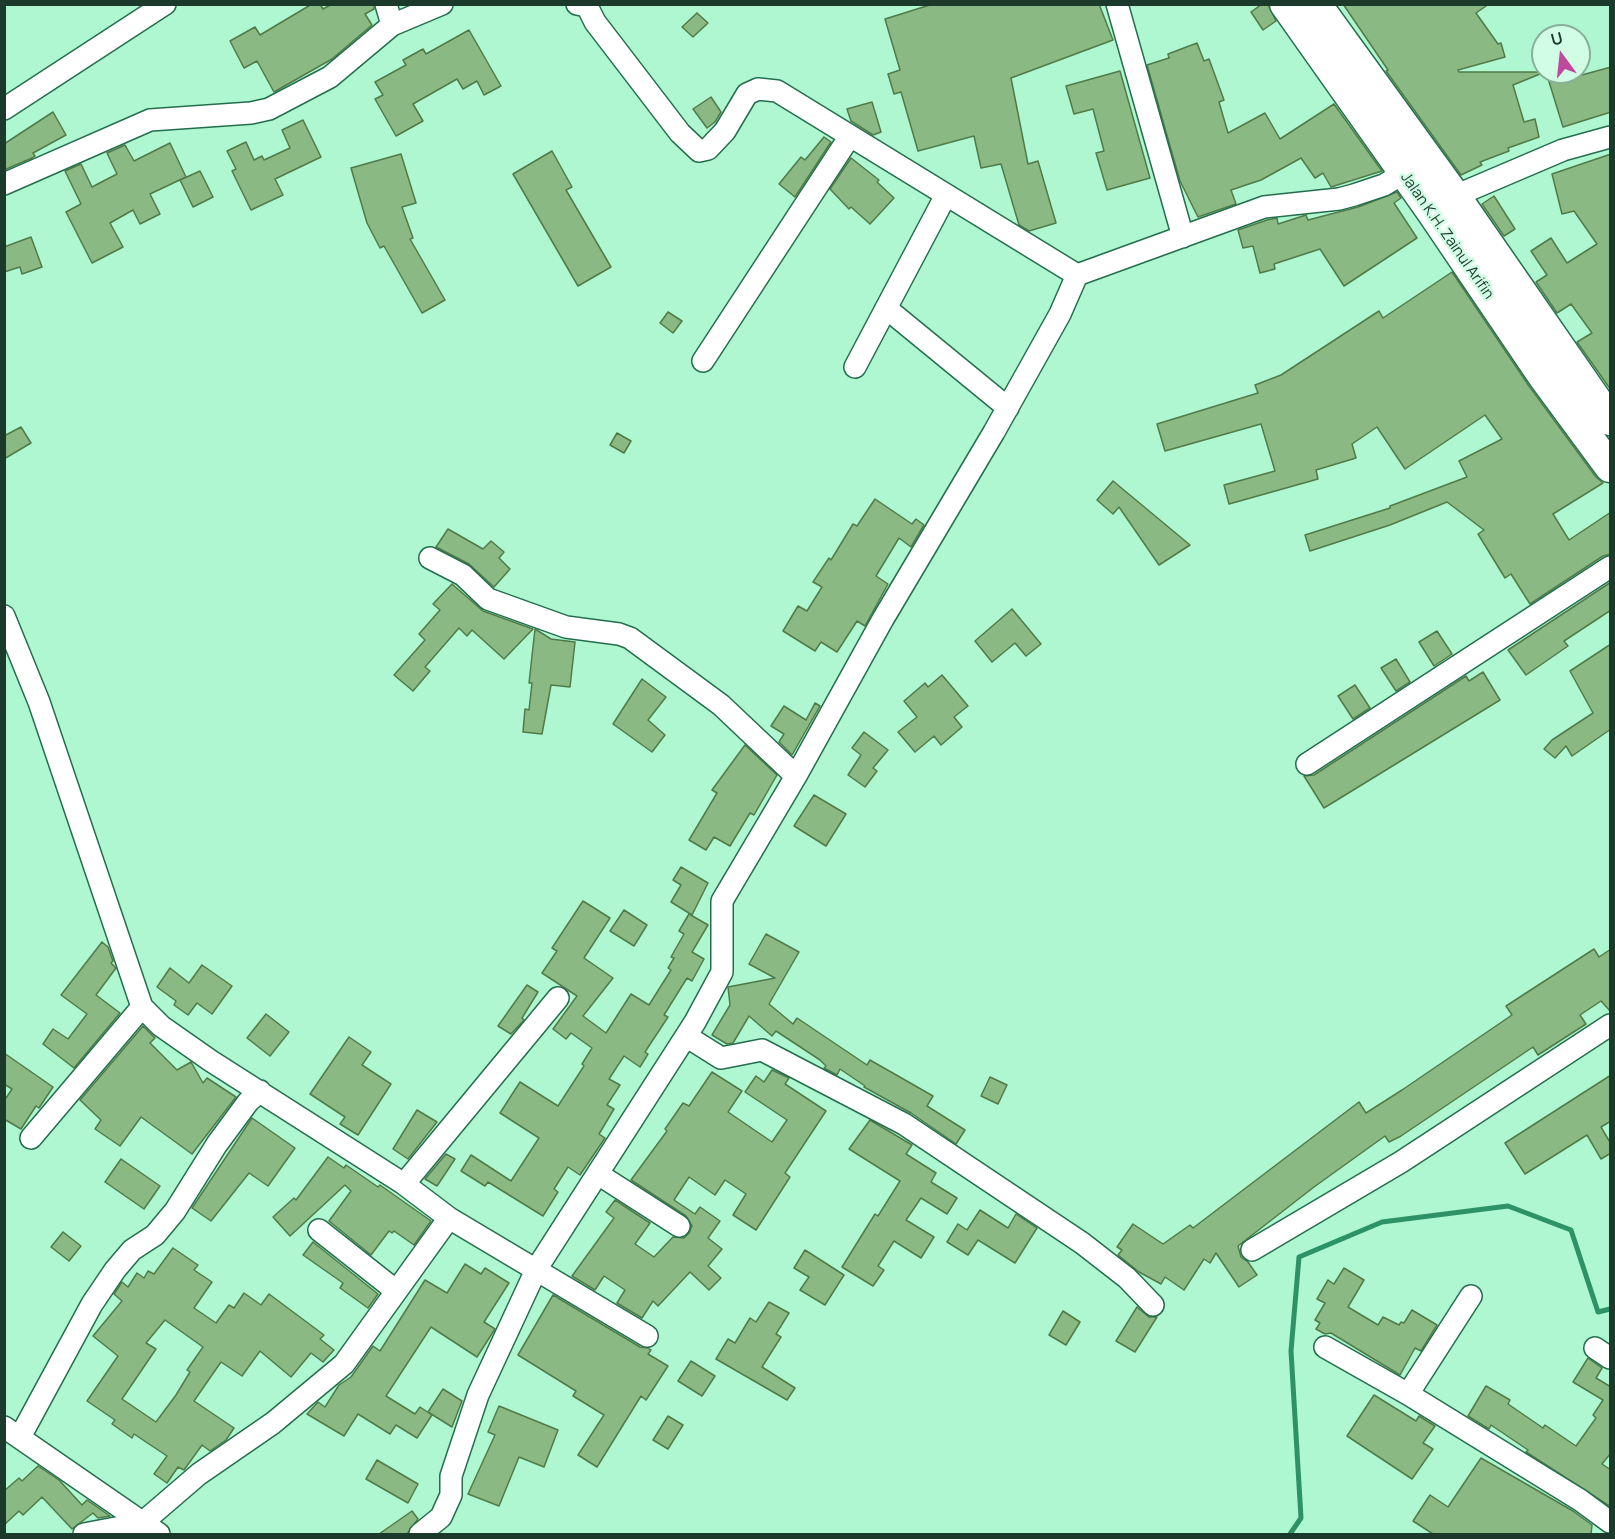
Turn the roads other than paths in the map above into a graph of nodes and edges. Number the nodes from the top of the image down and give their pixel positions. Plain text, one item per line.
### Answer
1 (165, 4) edge
2 (386, 4) edge
3 (442, 4) edge
4 (1117, 4) edge
5 (1285, 4) edge
6 (1316, 4) edge
7 (583, 5) edge
8 (392, 25) junction
9 (4, 109) edge
10 (850, 136) junction
11 (1611, 137) edge
12 (1414, 166) junction
13 (4, 184) edge
14 (946, 195) junction
15 (1444, 204) junction
16 (1183, 237) junction
17 (1077, 276) junction
18 (886, 308) junction
19 (703, 361) dead end
20 (855, 367) dead end
21 (1008, 408) junction
22 (1611, 420) edge
23 (1611, 467) edge
24 (430, 558) dead end
25 (1611, 567) edge
26 (4, 616) edge
27 (1307, 764) dead end
28 (796, 776) junction
29 (558, 998) dead end
30 (142, 1007) junction
31 (1611, 1025) edge
32 (686, 1036) junction
33 (260, 1091) junction
34 (31, 1138) dead end
35 (598, 1174) junction
36 (404, 1184) junction
37 (449, 1218) junction
38 (679, 1226) dead end
39 (319, 1230) dead end
40 (1252, 1250) dead end
41 (537, 1268) junction
42 (395, 1290) junction
43 (1471, 1296) dead end
44 (1153, 1305) dead end
45 (647, 1336) dead end
46 (1325, 1347) dead end
47 (1408, 1394) junction
48 (12, 1432) edge
49 (1611, 1522) edge
50 (150, 1529) edge
51 (84, 1534) edge
52 (420, 1534) edge

1 - 9 street
2 - 8 street
3 - 8 street
4 - 16 street
5 - 12 highway, Jalan K.H. Zainul Arifin
6 - 12 highway, Jalan K.H. Zainul Arifin
7 - 10 street
8 - 13 street
10 - 14 street
10 - 19 street
11 - 15 street
12 - 15 highway, Jalan K.H. Zainul Arifin
12 - 16 street
14 - 17 street
14 - 18 street
15 - 22 highway, Jalan K.H. Zainul Arifin
15 - 23 highway, Jalan K.H. Zainul Arifin
16 - 17 street
17 - 21 street
18 - 20 street
18 - 21 street
21 - 28 street
24 - 28 street
25 - 27 street
26 - 30 street
28 - 32 street
29 - 36 street
30 - 33 street
30 - 34 street
31 - 40 street
32 - 35 street
32 - 44 street
33 - 36 street
33 - 48 street
35 - 38 street
35 - 41 street
36 - 37 street
37 - 41 street
37 - 42 street
39 - 42 street
41 - 45 street
41 - 52 street
42 - 50 street
43 - 47 street
46 - 47 street
47 - 49 street
48 - 50 street
50 - 51 street

